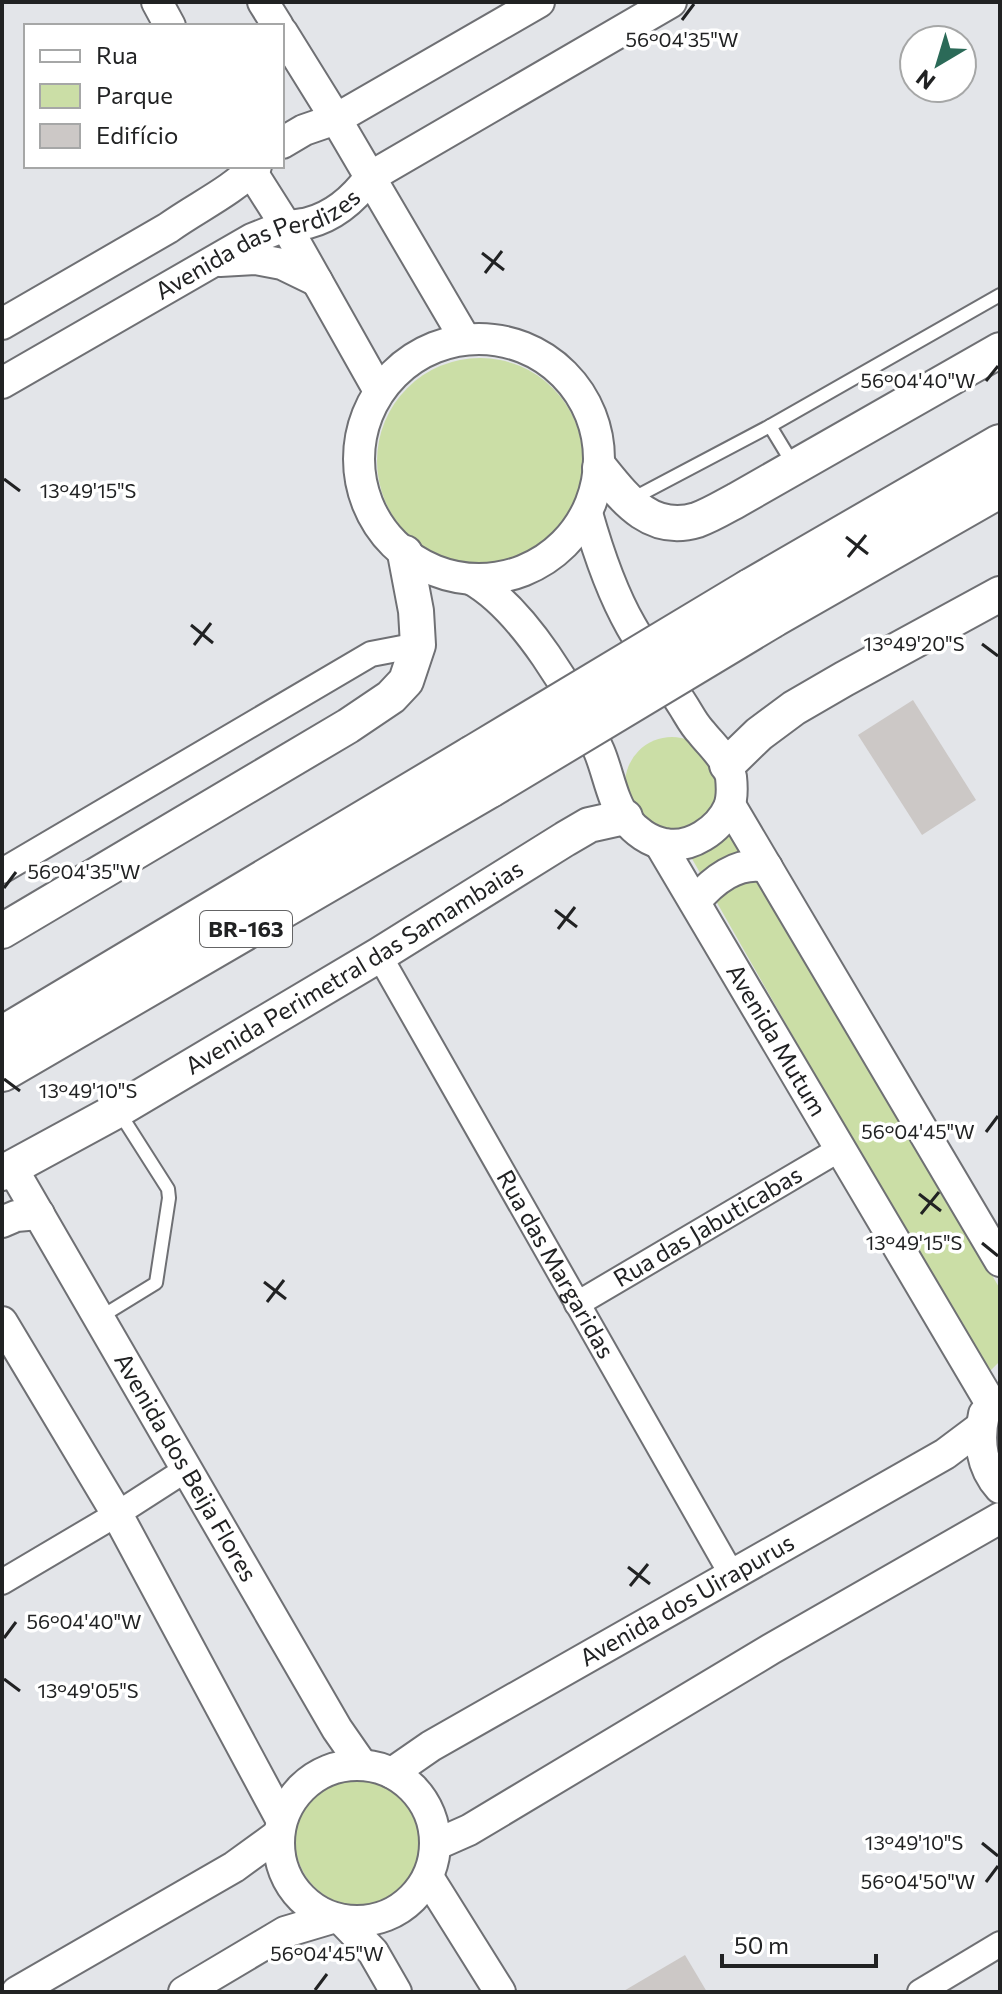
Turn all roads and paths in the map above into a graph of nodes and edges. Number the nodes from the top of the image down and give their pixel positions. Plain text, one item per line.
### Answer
1 (157, 2) edge
2 (263, 2) edge
3 (539, 2) edge
4 (671, 2) edge
5 (169, 24) edge
6 (277, 24) edge
7 (284, 35) edge
8 (336, 119) junction
9 (284, 142) edge
10 (217, 168) edge
11 (252, 168) edge
12 (370, 177) junction
13 (192, 211) junction
14 (286, 226) junction
15 (210, 262) junction
16 (317, 281) junction
17 (1000, 295) edge
18 (2, 324) edge
19 (465, 339) junction
20 (1000, 350) edge
21 (2, 383) edge
22 (379, 391) junction
23 (770, 426) junction
24 (1000, 445) edge
25 (795, 467) junction
26 (600, 468) junction
27 (1000, 487) edge
28 (628, 501) junction
29 (587, 513) junction
30 (405, 553) junction
31 (471, 579) junction
32 (1000, 594) edge
33 (761, 604) junction
34 (418, 645) junction
35 (727, 765) junction
36 (482, 772) junction
37 (730, 805) junction
38 (625, 817) junction
39 (660, 844) junction
40 (767, 867) junction
41 (2, 871) edge
42 (695, 902) junction
43 (2, 931) edge
44 (379, 955) junction
45 (2, 1037) edge
46 (2, 1071) edge
47 (118, 1110) junction
48 (840, 1149) junction
49 (7, 1170) edge
50 (39, 1214) junction
51 (2, 1222) edge
52 (1000, 1261) edge
53 (577, 1304) junction
54 (99, 1318) junction
55 (2, 1322) edge
56 (990, 1406) edge
57 (187, 1469) junction
58 (1000, 1488) edge
59 (117, 1514) junction
60 (1000, 1518) edge
61 (732, 1575) junction
62 (2, 1582) edge
63 (362, 1765) junction
64 (392, 1773) junction
65 (280, 1827) junction
66 (435, 1845) junction
67 (428, 1877) junction
68 (337, 1919) junction
69 (1000, 1944) edge
70 (17, 1992) edge
71 (184, 1992) edge
72 (396, 1992) edge
73 (500, 1992) edge
74 (920, 1992) edge

1 - 5 street
2 - 6 street
3 - 8 street
4 - 12 street, Avenida das Perdizes
7 - 8 street
8 - 9 street
8 - 12 street
10 - 13 street
11 - 13 street
11 - 14 street
12 - 14 street, Avenida das Perdizes
12 - 19 street
13 - 18 street
14 - 15 street, Avenida das Perdizes
14 - 16 street
15 - 16 street
15 - 21 street, Avenida das Perdizes
16 - 22 street
17 - 23 lane
19 - 22 street
19 - 26 street
20 - 25 main road
22 - 30 street
23 - 25 lane
23 - 28 lane
24 - 33 highway, BR-163
25 - 28 main road
26 - 28 main road
26 - 29 street
27 - 33 highway, BR-163
29 - 31 street
29 - 35 street
30 - 31 street
30 - 34 main road
31 - 38 street
32 - 35 main road
33 - 36 highway, BR-163, bridge
34 - 41 street
34 - 43 main road
35 - 37 street
36 - 45 highway, BR-163
36 - 46 highway, BR-163
37 - 39 street
37 - 40 street
38 - 39 street
38 - 44 main road, Avenida Perimetral das Samambaias
39 - 42 street, Avenida Mutum
40 - 42 street
40 - 52 street
42 - 48 street, Avenida Mutum
44 - 47 main road, Avenida Perimetral das Samambaias
44 - 53 street, Rua das Margaridas
47 - 49 main road, Avenida Perimetral das Samambaias
47 - 54 lane
48 - 53 street, Rua das Jabuticabas
48 - 56 street, Avenida Mutum
49 - 50 street, Avenida dos Beija Flores
50 - 51 street
50 - 54 street, Avenida dos Beija Flores
53 - 61 street, Rua das Margaridas
54 - 57 street, Avenida dos Beija Flores
55 - 59 street
56 - 58 street
56 - 61 street, Avenida dos Uirapurus
57 - 59 street
57 - 63 street, Avenida dos Beija Flores
59 - 62 street
59 - 65 street
60 - 66 street
61 - 64 street, Avenida dos Uirapurus
63 - 64 street
63 - 65 street
64 - 66 street
65 - 68 street
65 - 70 street
66 - 67 street
67 - 68 street
67 - 73 street
68 - 71 street
68 - 72 street
69 - 74 street

